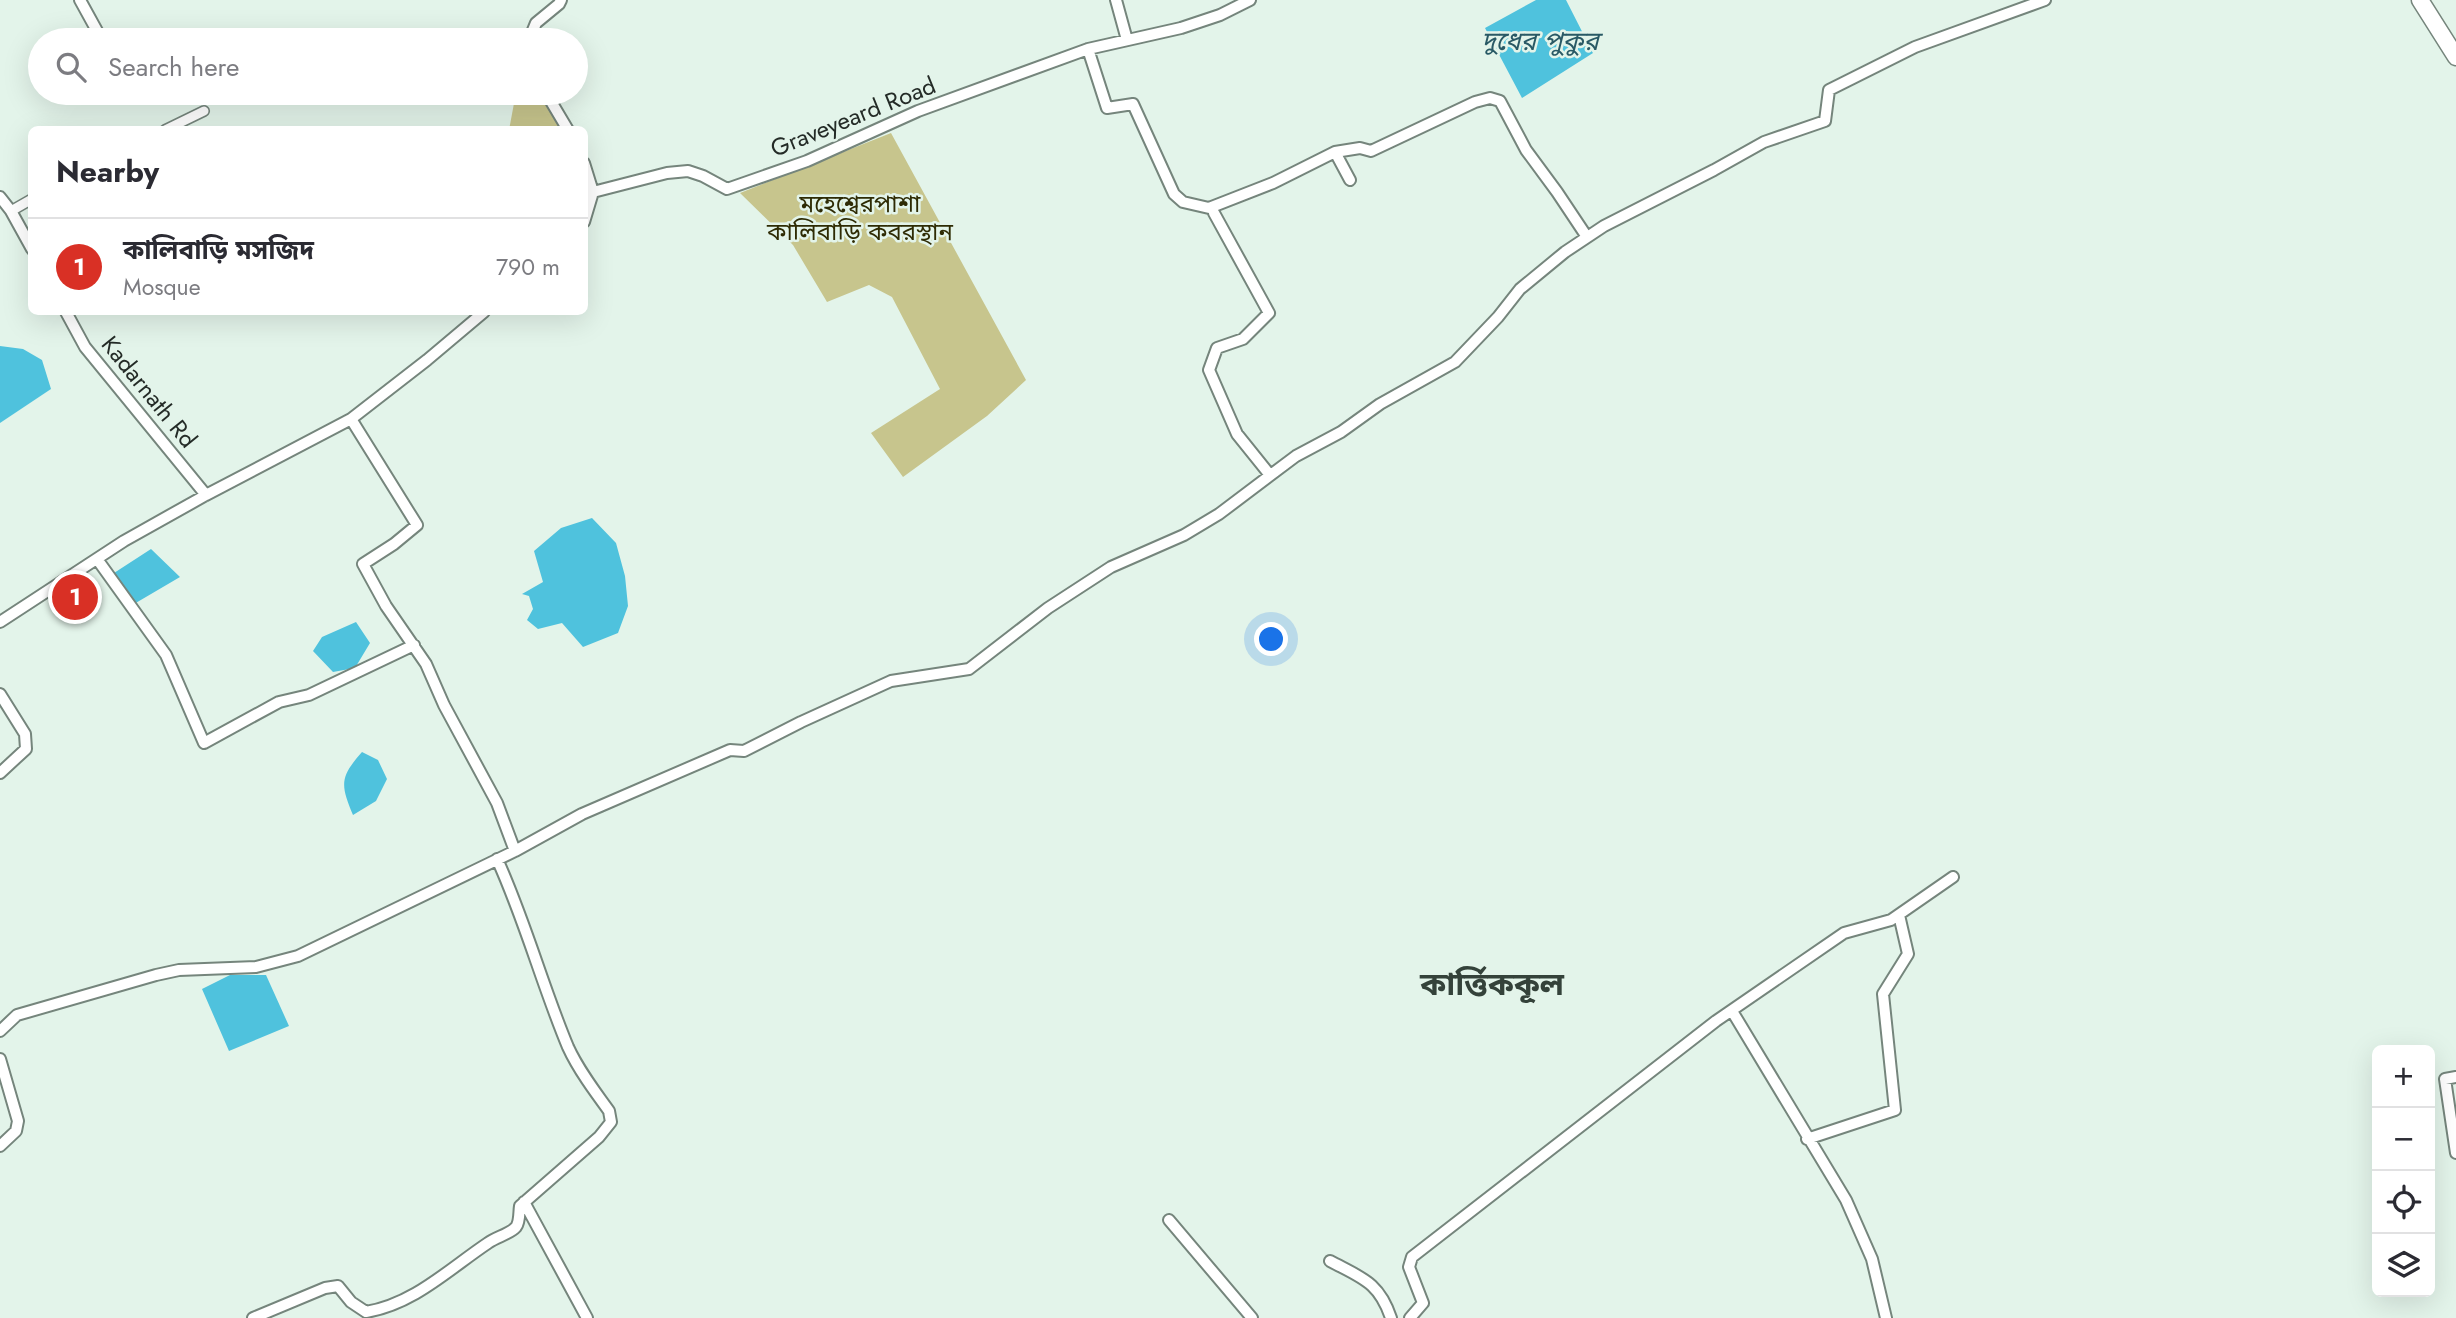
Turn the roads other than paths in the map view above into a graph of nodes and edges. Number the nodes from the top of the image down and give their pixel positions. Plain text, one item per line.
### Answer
1 (80, 0) edge
2 (561, 0) edge
3 (1116, 0) edge
4 (1250, 0) edge
5 (2420, 0) edge
6 (2040, 1) edge
7 (95, 28) edge
8 (534, 28) edge
9 (1127, 40) junction
10 (1088, 49) junction
11 (2456, 57) edge
12 (553, 105) edge
13 (204, 111) dead end
14 (173, 126) edge
15 (566, 126) edge
16 (1335, 152) junction
17 (588, 176) edge
18 (1350, 180) dead end
19 (593, 192) junction
20 (0, 197) edge
21 (28, 201) edge
22 (588, 209) edge
23 (11, 211) junction
24 (1214, 213) dead end
25 (1587, 237) junction
26 (28, 241) edge
27 (68, 315) edge
28 (480, 315) edge
29 (351, 419) junction
30 (1270, 475) junction
31 (206, 495) junction
32 (97, 559) junction
33 (0, 622) edge
34 (414, 645) junction
35 (0, 694) edge
36 (0, 773) edge
37 (515, 851) junction
38 (497, 859) junction
39 (1953, 877) dead end
40 (1899, 915) junction
41 (1732, 1010) junction
42 (0, 1031) edge
43 (0, 1059) edge
44 (2456, 1077) edge
45 (1807, 1139) junction
46 (0, 1146) edge
47 (2456, 1153) edge
48 (524, 1202) junction
49 (1169, 1220) dead end
50 (1330, 1261) dead end
51 (253, 1318) edge
52 (587, 1318) edge
53 (1252, 1318) edge
54 (1391, 1318) edge
55 (1409, 1318) edge
56 (1886, 1318) edge

1 - 7 street
2 - 8 street
3 - 9 street
4 - 9 street, Graveyeard Road
5 - 11 main road
6 - 25 street
9 - 10 street, Graveyeard Road
10 - 16 street
10 - 19 street, Graveyeard Road
12 - 15 street
13 - 14 street
16 - 18 street
16 - 25 street
17 - 19 street
19 - 22 street
20 - 23 street
21 - 23 street
23 - 26 street
24 - 30 street
25 - 30 street
27 - 31 street, Kadarnath Rd
28 - 29 street
29 - 31 street
29 - 34 street
30 - 37 street
31 - 32 street
32 - 33 street
32 - 34 street
34 - 37 street
35 - 36 street
37 - 38 street
38 - 42 street
38 - 48 street
39 - 40 street
40 - 41 street
40 - 45 street
41 - 45 street
41 - 55 street
43 - 46 street
44 - 47 street
45 - 56 street
48 - 51 street
48 - 52 street
49 - 53 street
50 - 54 street

